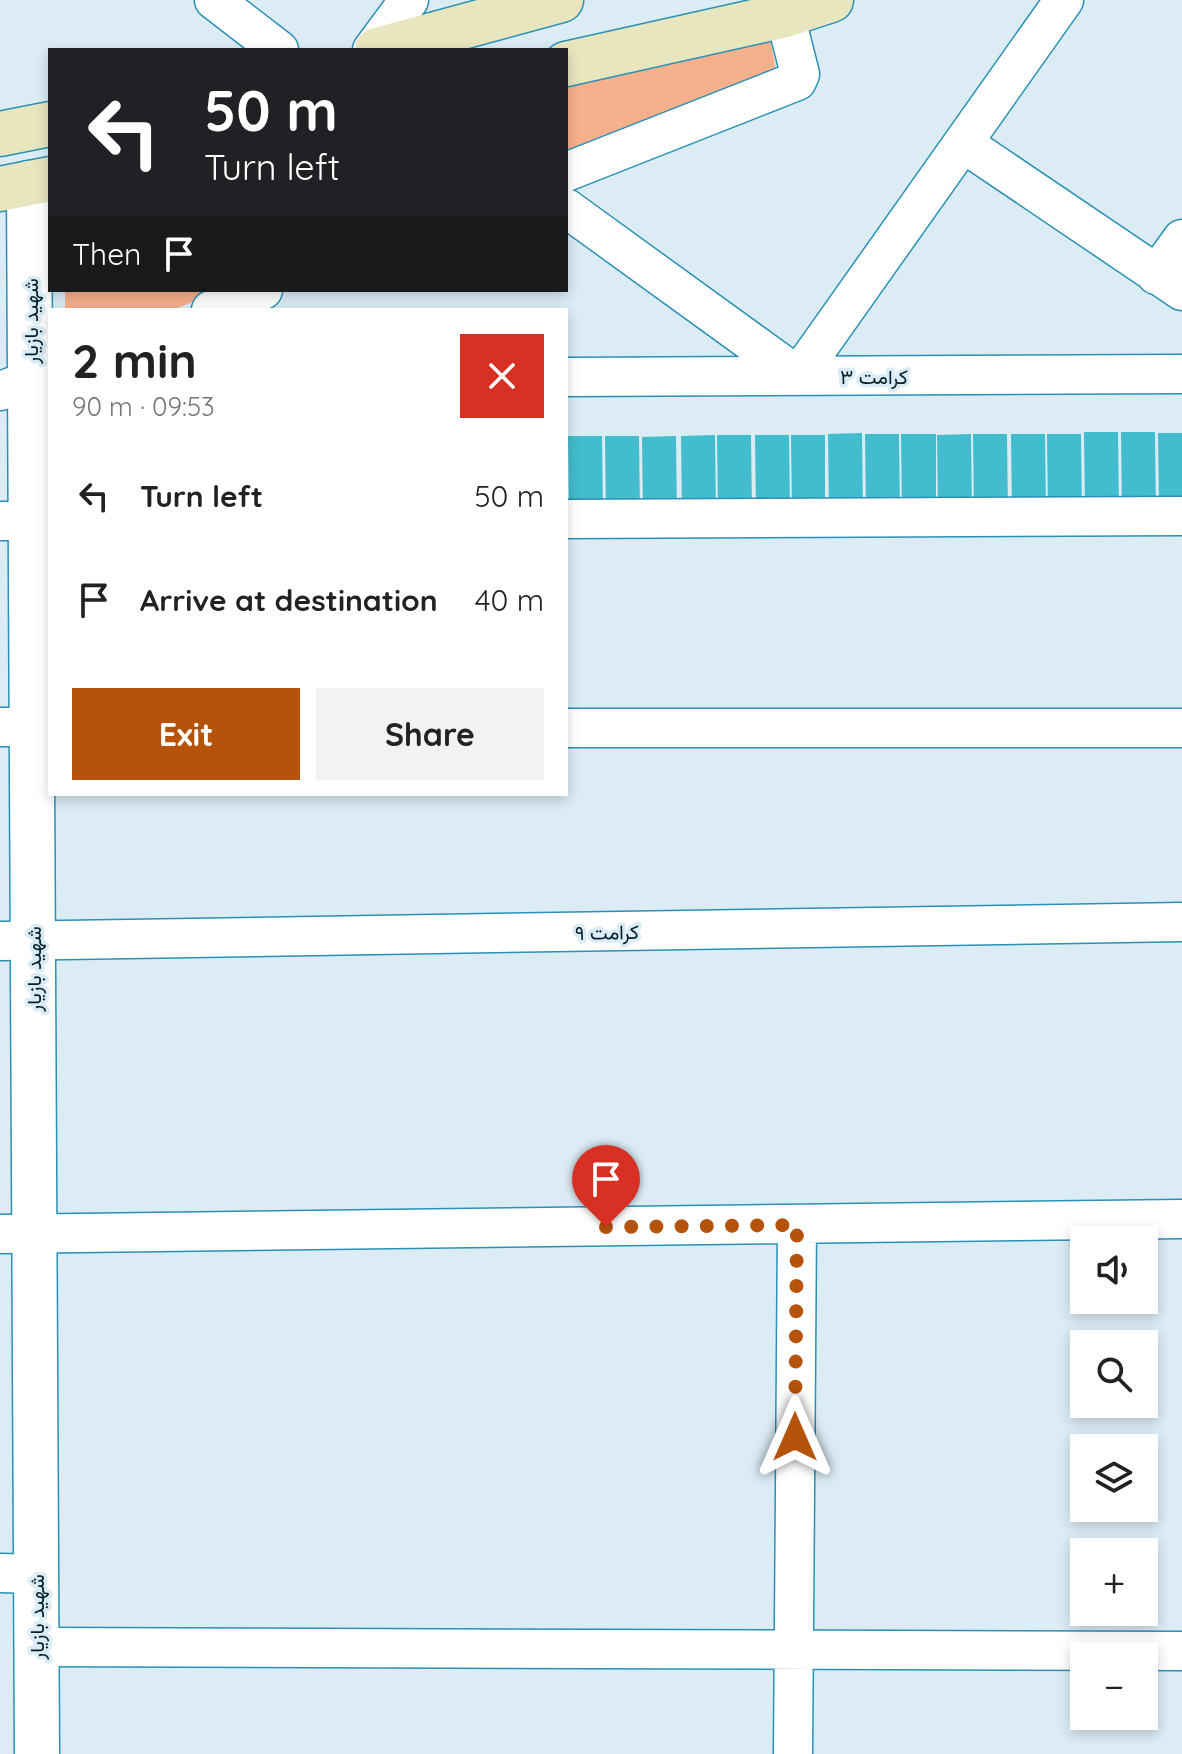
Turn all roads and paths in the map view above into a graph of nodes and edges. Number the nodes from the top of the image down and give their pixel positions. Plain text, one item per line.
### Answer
1 (214, 0) edge
2 (409, 0) edge
3 (561, 0) edge
4 (831, 0) edge
5 (1064, 0) edge
6 (785, 15) junction
7 (276, 48) edge
8 (375, 48) edge
9 (381, 48) edge
10 (568, 64) edge
11 (48, 124) edge
12 (0, 134) edge
13 (963, 143) junction
14 (568, 171) edge
15 (26, 184) edge
16 (568, 209) edge
17 (1182, 239) edge
18 (1169, 283) edge
19 (258, 292) edge
20 (216, 308) edge
21 (1182, 374) edge
22 (798, 376) junction
23 (568, 377) edge
24 (33, 381) edge
25 (1182, 516) edge
26 (568, 519) edge
27 (27, 521) edge
28 (27, 727) edge
29 (568, 728) edge
30 (1182, 728) edge
31 (1182, 922) edge
32 (16, 941) edge
33 (1182, 1219) edge
34 (797, 1225) junction
35 (17, 1234) edge
36 (18, 1574) edge
37 (36, 1647) junction
38 (793, 1650) junction
39 (1182, 1651) edge
40 (37, 1754) edge
41 (793, 1754) edge

1 - 7 street
2 - 8 street
3 - 9 main road
4 - 6 main road
5 - 13 street
6 - 10 main road
6 - 14 street
11 - 12 main road
13 - 18 street
13 - 22 street
15 - 24 street, شهید بازیار
16 - 22 street
17 - 18 street
19 - 20 street
21 - 22 street, کرامت ۳
22 - 23 street, کرامت ۳
24 - 27 street, شهید بازیار
25 - 26 street
27 - 28 street, شهید بازیار
28 - 32 street, شهید بازیار
29 - 30 street
31 - 32 street, کرامت ۹
32 - 35 street, شهید بازیار
33 - 34 street
34 - 35 street
34 - 38 street
35 - 36 street, شهید بازیار
36 - 37 street, شهید بازیار
37 - 38 street
37 - 40 street, شهید بازیار
38 - 39 street
38 - 41 street

